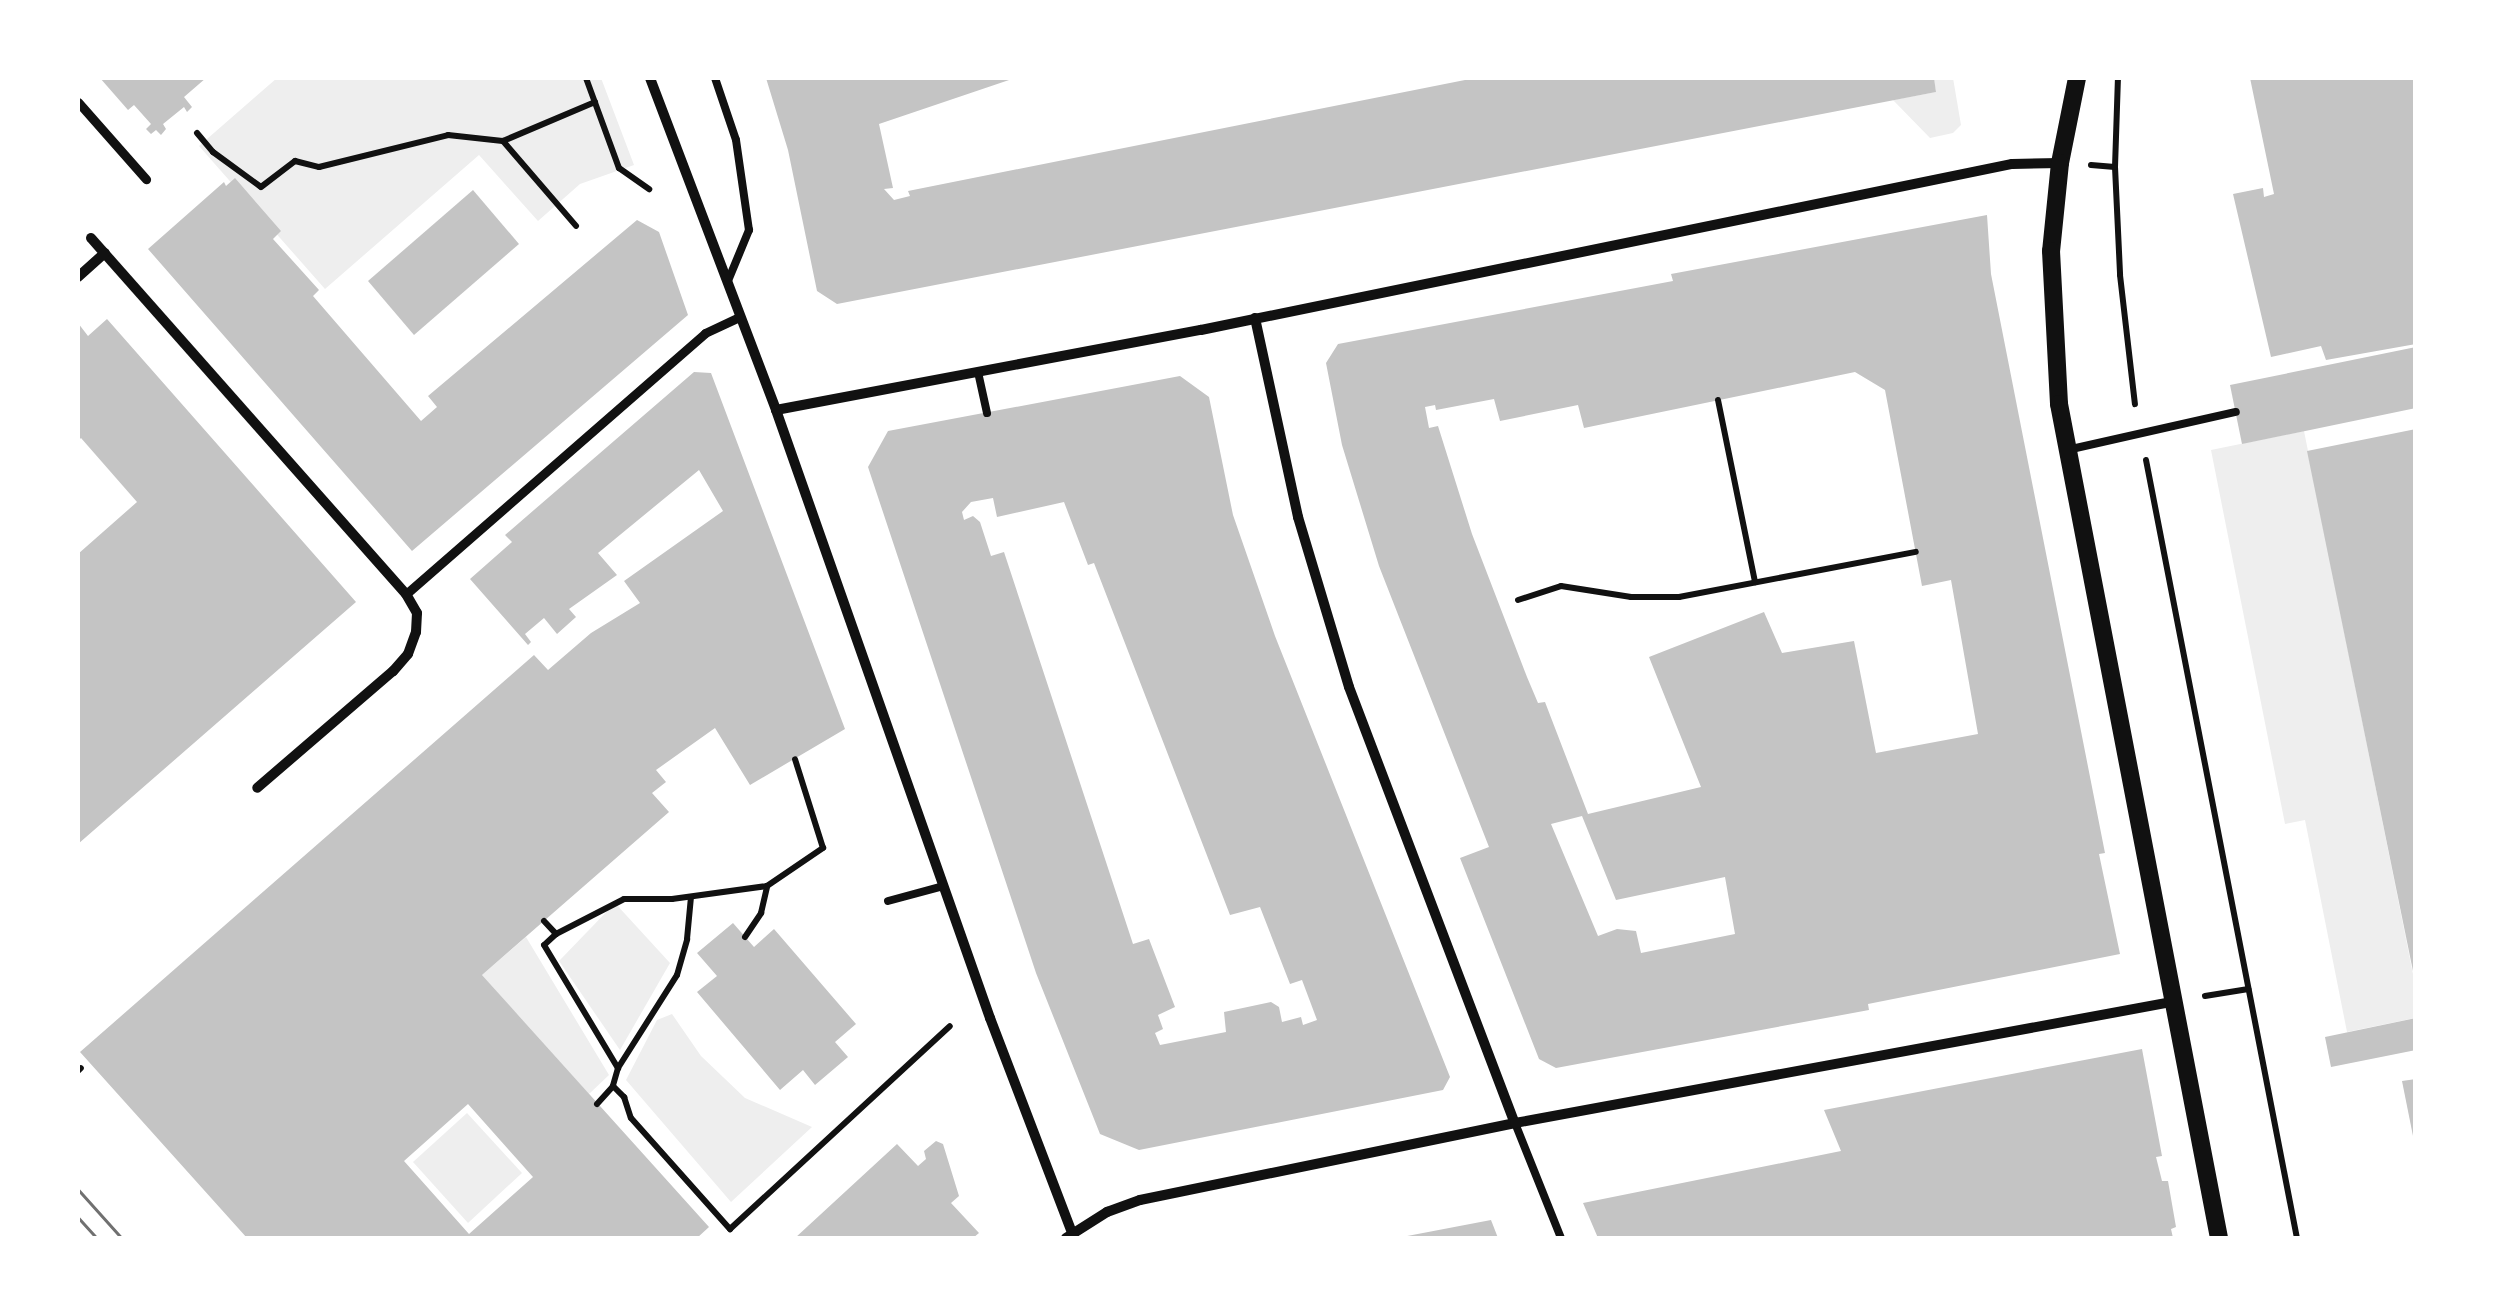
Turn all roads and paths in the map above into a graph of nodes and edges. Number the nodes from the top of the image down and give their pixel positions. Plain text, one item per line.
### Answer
1 (586, 78) edge
2 (650, 78) edge
3 (714, 78) edge
4 (2077, 78) edge
5 (2118, 78) edge
6 (78, 102) edge
7 (595, 102) junction
8 (197, 133) dead end
9 (503, 141) junction
10 (2060, 162) junction
11 (2116, 167) junction
12 (146, 179) dead end
13 (648, 189) dead end
14 (576, 226) dead end
15 (91, 238) dead end
16 (105, 253) junction
17 (78, 277) edge
18 (728, 281) junction
19 (740, 317) junction
20 (1255, 318) junction
21 (978, 372) junction
22 (1718, 400) dead end
23 (776, 410) junction
24 (2236, 412) dead end
25 (988, 413) dead end
26 (2141, 435) junction
27 (2067, 450) junction
28 (1916, 552) dead end
29 (1755, 582) junction
30 (406, 594) junction
31 (1518, 600) dead end
32 (795, 759) dead end
33 (257, 788) dead end
34 (767, 886) junction
35 (944, 886) junction
36 (691, 896) junction
37 (888, 901) dead end
38 (544, 921) dead end
39 (556, 934) junction
40 (745, 936) dead end
41 (2172, 1002) junction
42 (950, 1026) dead end
43 (618, 1068) junction
44 (614, 1086) junction
45 (598, 1104) dead end
46 (1515, 1123) junction
47 (1071, 1237) edge
48 (1560, 1238) edge
49 (2219, 1238) edge
50 (2297, 1238) edge

1 - 7 path
2 - 18 street
3 - 18 lane
4 - 10 street
5 - 11 path
6 - 12 street
7 - 9 path
7 - 13 path
8 - 9 path
9 - 14 path
10 - 11 path
10 - 20 street
10 - 27 street
11 - 26 path
15 - 16 street
16 - 17 street
16 - 30 street
18 - 19 street
19 - 23 street
19 - 30 street
20 - 21 street
20 - 46 street
21 - 23 street
21 - 25 lane
22 - 29 path
23 - 35 street
24 - 26 lane
26 - 27 lane
26 - 50 path
27 - 41 street
28 - 29 path
29 - 31 path
30 - 33 street
32 - 34 path
34 - 36 path
34 - 40 path
35 - 37 lane
35 - 47 street
36 - 39 path
36 - 43 path
38 - 39 path
39 - 43 path
41 - 46 street
41 - 49 street
42 - 44 path
43 - 44 path
44 - 45 path
46 - 47 street
46 - 48 lane

